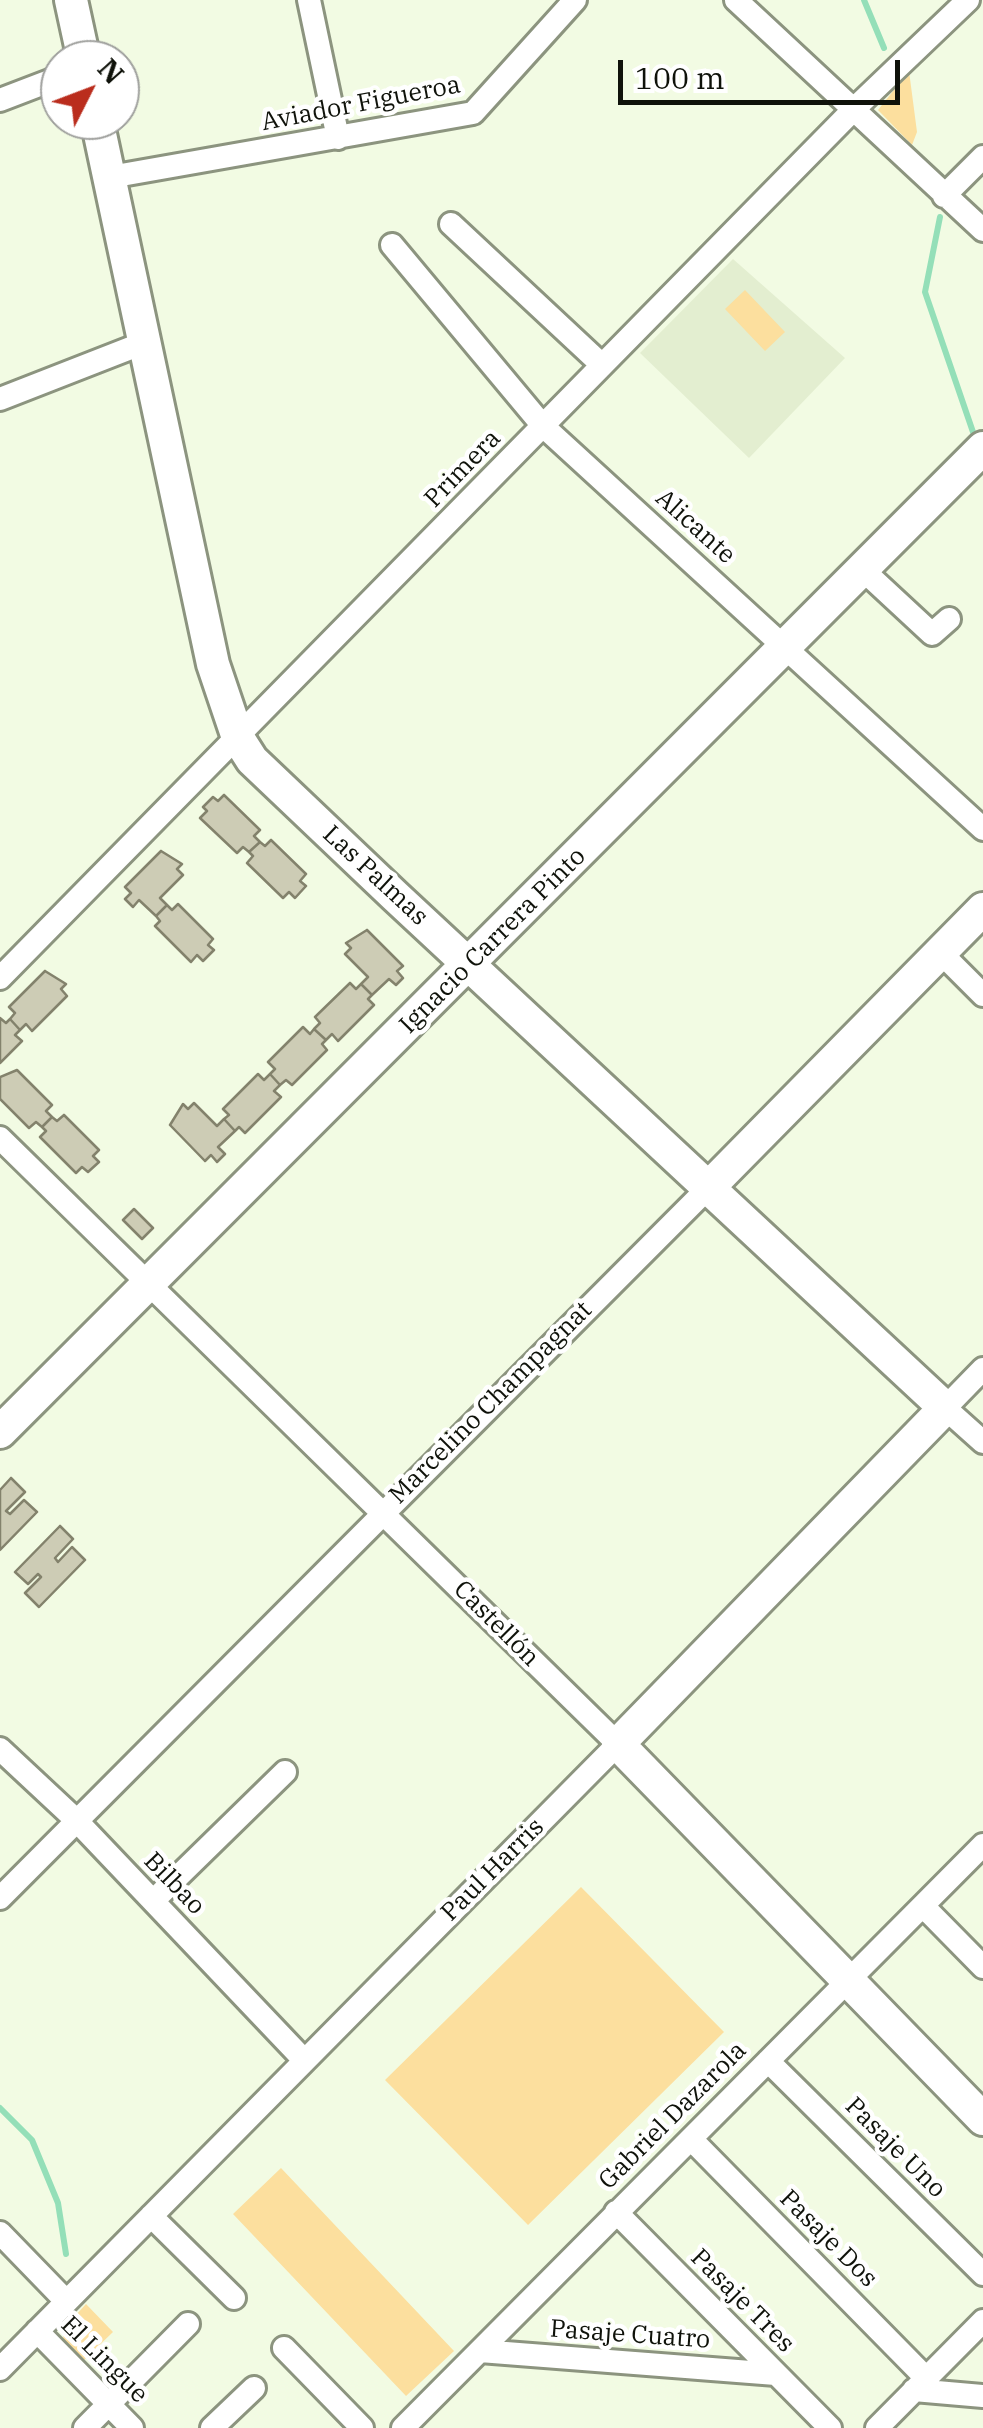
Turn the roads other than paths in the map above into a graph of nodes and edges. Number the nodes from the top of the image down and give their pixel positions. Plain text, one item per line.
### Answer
1 (70, 0) edge
2 (309, 0) edge
3 (575, 0) edge
4 (736, 0) edge
5 (968, 0) edge
6 (79, 40) edge
7 (40, 85) edge
8 (0, 100) edge
9 (855, 108) junction
10 (338, 138) junction
11 (102, 140) edge
12 (983, 157) edge
13 (110, 177) junction
14 (944, 196) junction
15 (451, 224) dead end
16 (983, 230) edge
17 (392, 245) dead end
18 (146, 342) junction
19 (602, 365) junction
20 (0, 399) edge
21 (543, 426) junction
22 (983, 448) edge
23 (863, 570) junction
24 (949, 620) dead end
25 (788, 648) junction
26 (238, 738) junction
27 (983, 829) edge
28 (983, 909) edge
29 (940, 952) junction
30 (470, 964) junction
31 (0, 978) edge
32 (983, 995) edge
33 (0, 1138) edge
34 (709, 1186) junction
35 (152, 1282) junction
36 (983, 1370) edge
37 (946, 1408) junction
38 (0, 1432) edge
39 (983, 1442) edge
40 (381, 1511) junction
41 (618, 1744) junction
42 (0, 1749) edge
43 (285, 1772) dead end
44 (75, 1818) junction
45 (983, 1844) edge
46 (0, 1898) edge
47 (153, 1901) junction
48 (924, 1906) junction
49 (983, 1967) edge
50 (847, 1983) junction
51 (304, 2060) junction
52 (768, 2061) junction
53 (983, 2119) edge
54 (691, 2139) junction
55 (616, 2212) junction
56 (151, 2216) junction
57 (0, 2233) edge
58 (983, 2274) edge
59 (234, 2298) dead end
60 (66, 2302) junction
61 (983, 2320) edge
62 (188, 2324) dead end
63 (37, 2331) junction
64 (284, 2348) dead end
65 (480, 2351) junction
66 (0, 2369) edge
67 (776, 2374) junction
68 (920, 2384) junction
69 (254, 2388) dead end
70 (983, 2396) edge
71 (109, 2404) junction
72 (86, 2428) edge
73 (132, 2428) edge
74 (212, 2428) edge
75 (362, 2428) edge
76 (404, 2428) edge
77 (830, 2428) edge
78 (877, 2428) edge

1 - 6 main road
2 - 10 street
3 - 10 street, Aviador Figueroa
4 - 9 street
5 - 9 street, Primera
7 - 8 street
9 - 14 street
9 - 19 street, Primera
10 - 13 street, Aviador Figueroa
11 - 13 main road, Las Palmas
12 - 14 street
13 - 18 main road, Las Palmas
14 - 16 street
15 - 19 street
17 - 21 street, Alicante
18 - 20 street
18 - 26 main road, Las Palmas
19 - 21 street, Primera
21 - 25 street, Alicante
21 - 26 street, Primera
22 - 23 main road, Ignacio Carrera Pinto
23 - 24 street
23 - 25 main road, Ignacio Carrera Pinto
25 - 27 street, Alicante
25 - 30 main road, Ignacio Carrera Pinto
26 - 30 main road, Las Palmas
26 - 31 street, Primera
28 - 29 main road, Marcelino Champagnat
29 - 32 street
29 - 34 main road, Marcelino Champagnat
30 - 34 main road, Las Palmas
30 - 35 main road, Ignacio Carrera Pinto
33 - 35 street, Castellón
34 - 37 main road, Las Palmas
34 - 40 street, Marcelino Champagnat
35 - 38 main road, Ignacio Carrera Pinto
35 - 40 street, Castellón
36 - 37 street, Paul Harris
37 - 39 street, Las Palmas
37 - 41 main road, Paul Harris
40 - 41 street, Castellón
40 - 44 street, Marcelino Champagnat
41 - 50 main road, Castellón
41 - 51 street, Paul Harris
42 - 44 street, Bilbao
43 - 47 street
44 - 46 street, Marcelino Champagnat
44 - 47 street, Bilbao
45 - 48 street, Gabriel Dazarola
47 - 51 street, Bilbao
48 - 49 street
48 - 50 street, Gabriel Dazarola
50 - 52 street, Gabriel Dazarola
50 - 53 main road, Castellón
51 - 56 street, Paul Harris
52 - 54 street, Gabriel Dazarola
52 - 58 street, Pasaje Uno
54 - 55 street, Gabriel Dazarola
54 - 68 street, Pasaje Dos
55 - 65 street, Gabriel Dazarola
55 - 67 street, Pasaje Tres
56 - 59 street
56 - 60 street, Paul Harris
57 - 60 street
60 - 63 street, Paul Harris
61 - 68 street
62 - 71 street
63 - 66 street, Paul Harris
63 - 71 street, El Lingue
64 - 75 street
65 - 67 street, Pasaje Cuatro
65 - 76 street, Gabriel Dazarola
67 - 77 street, Pasaje Tres
68 - 70 street
68 - 78 street
69 - 74 street
71 - 72 street
71 - 73 street, El Lingue

